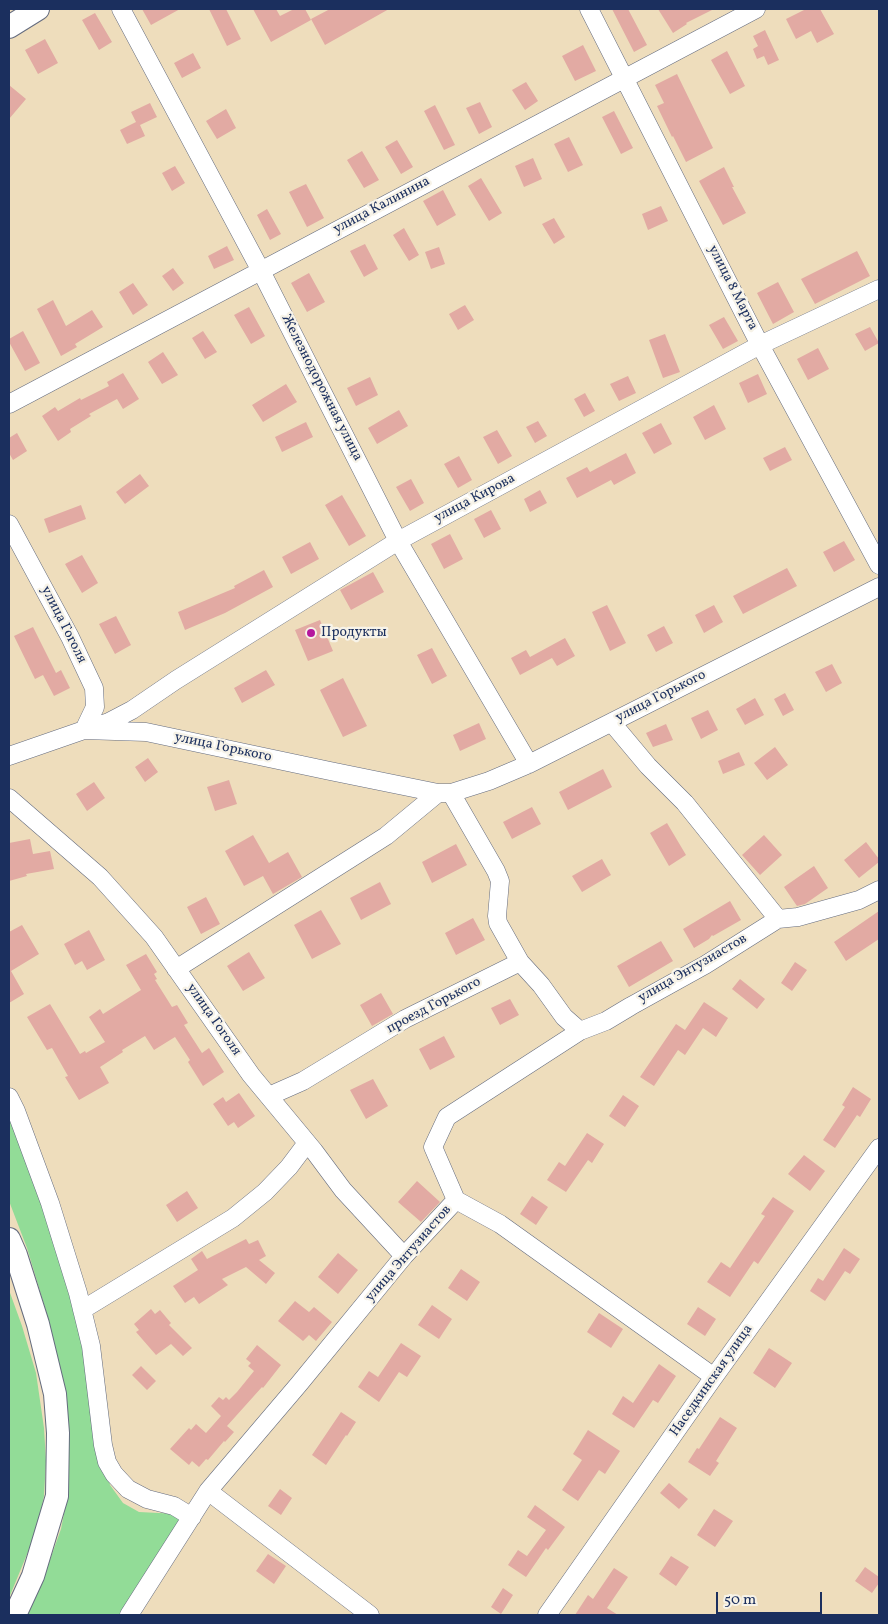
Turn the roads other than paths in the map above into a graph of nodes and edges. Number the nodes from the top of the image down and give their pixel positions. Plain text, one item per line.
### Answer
1 (38, 9) edge
2 (121, 9) edge
3 (589, 9) edge
4 (756, 9) edge
5 (9, 27) edge
6 (625, 77) junction
7 (261, 271) junction
8 (879, 289) edge
9 (760, 345) junction
10 (9, 404) edge
11 (9, 524) edge
12 (398, 541) junction
13 (879, 565) edge
14 (879, 587) edge
15 (612, 723) junction
16 (84, 730) junction
17 (9, 756) edge
18 (528, 764) junction
19 (445, 793) junction
20 (9, 798) edge
21 (879, 890) edge
22 (778, 919) junction
23 (520, 962) junction
24 (176, 969) junction
25 (580, 1031) junction
26 (269, 1096) junction
27 (9, 1097) edge
28 (307, 1143) junction
29 (879, 1148) edge
30 (456, 1200) junction
31 (9, 1239) edge
32 (404, 1256) junction
33 (82, 1310) junction
34 (714, 1377) junction
35 (208, 1491) junction
36 (192, 1517) junction
37 (15, 1615) edge
38 (129, 1615) edge
39 (370, 1615) edge
40 (547, 1615) edge

1 - 5 main road
2 - 7 street, Железнодорожная улица
3 - 6 street, улица 8 Марта
4 - 6 street, улица Калинина
6 - 7 street, улица Калинина
6 - 9 street, улица 8 Марта
7 - 10 street, улица Калинина
7 - 12 street, Железнодорожная улица
8 - 9 street, улица Кирова
9 - 12 street, улица Кирова
9 - 13 street, улица 8 Марта
11 - 16 street, улица Гоголя
12 - 16 street, улица Кирова
12 - 18 street, Железнодорожная улица
14 - 15 street, улица Горького
15 - 18 street, улица Горького
15 - 22 street
16 - 17 street, улица Горького
16 - 19 street, улица Горького
18 - 19 street, улица Горького
19 - 23 street
19 - 24 street, улица Горького
20 - 24 street, улица Гоголя
21 - 22 street
22 - 25 street, улица Энтузиастов
23 - 25 street
23 - 26 street, проезд Горького
24 - 26 street, улица Гоголя
25 - 30 street, улица Энтузиастов
26 - 28 street, улица Гоголя
27 - 33 street
28 - 32 street, улица Гоголя
28 - 33 street
29 - 34 street, Наседкинская улица
30 - 32 street, улица Энтузиастов
30 - 34 street
31 - 37 main road
32 - 35 street, улица Энтузиастов
33 - 36 street
34 - 40 street, Наседкинская улица
35 - 36 street, улица Энтузиастов
35 - 39 street
36 - 38 street, улица Энтузиастов

